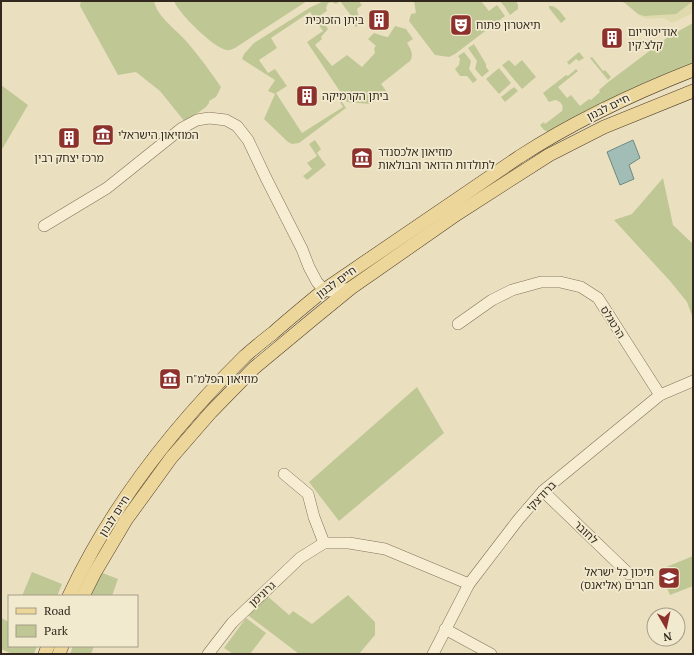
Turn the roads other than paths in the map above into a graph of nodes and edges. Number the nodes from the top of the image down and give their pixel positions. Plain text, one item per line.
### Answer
1 (693, 70) edge
2 (693, 90) edge
3 (44, 226) dead end
4 (351, 288) junction
5 (324, 290) junction
6 (458, 324) dead end
7 (693, 381) edge
8 (660, 395) junction
9 (284, 474) dead end
10 (543, 491) junction
11 (324, 543) junction
12 (628, 574) dead end
13 (469, 584) junction
14 (69, 595) edge
15 (84, 595) edge
16 (445, 629) junction
17 (60, 647) edge
18 (48, 652) edge
19 (208, 654) edge
20 (433, 654) edge
21 (491, 654) edge

1 - 5 main road, חיים לבנון
2 - 4 main road, חיים לבנון
3 - 5 street
4 - 5 street
4 - 15 main road, חיים לבנון
5 - 14 main road, חיים לבנון
6 - 8 street, הרטגלס
7 - 8 street, ברודצקי
8 - 10 street, ברודצקי
9 - 11 street
10 - 12 street, לחובר
10 - 13 street, ברודצקי
11 - 13 street
11 - 19 street, גרונימן
13 - 16 street, ברודצקי
16 - 20 street, ברודצקי
16 - 21 street
17 - 18 main road

